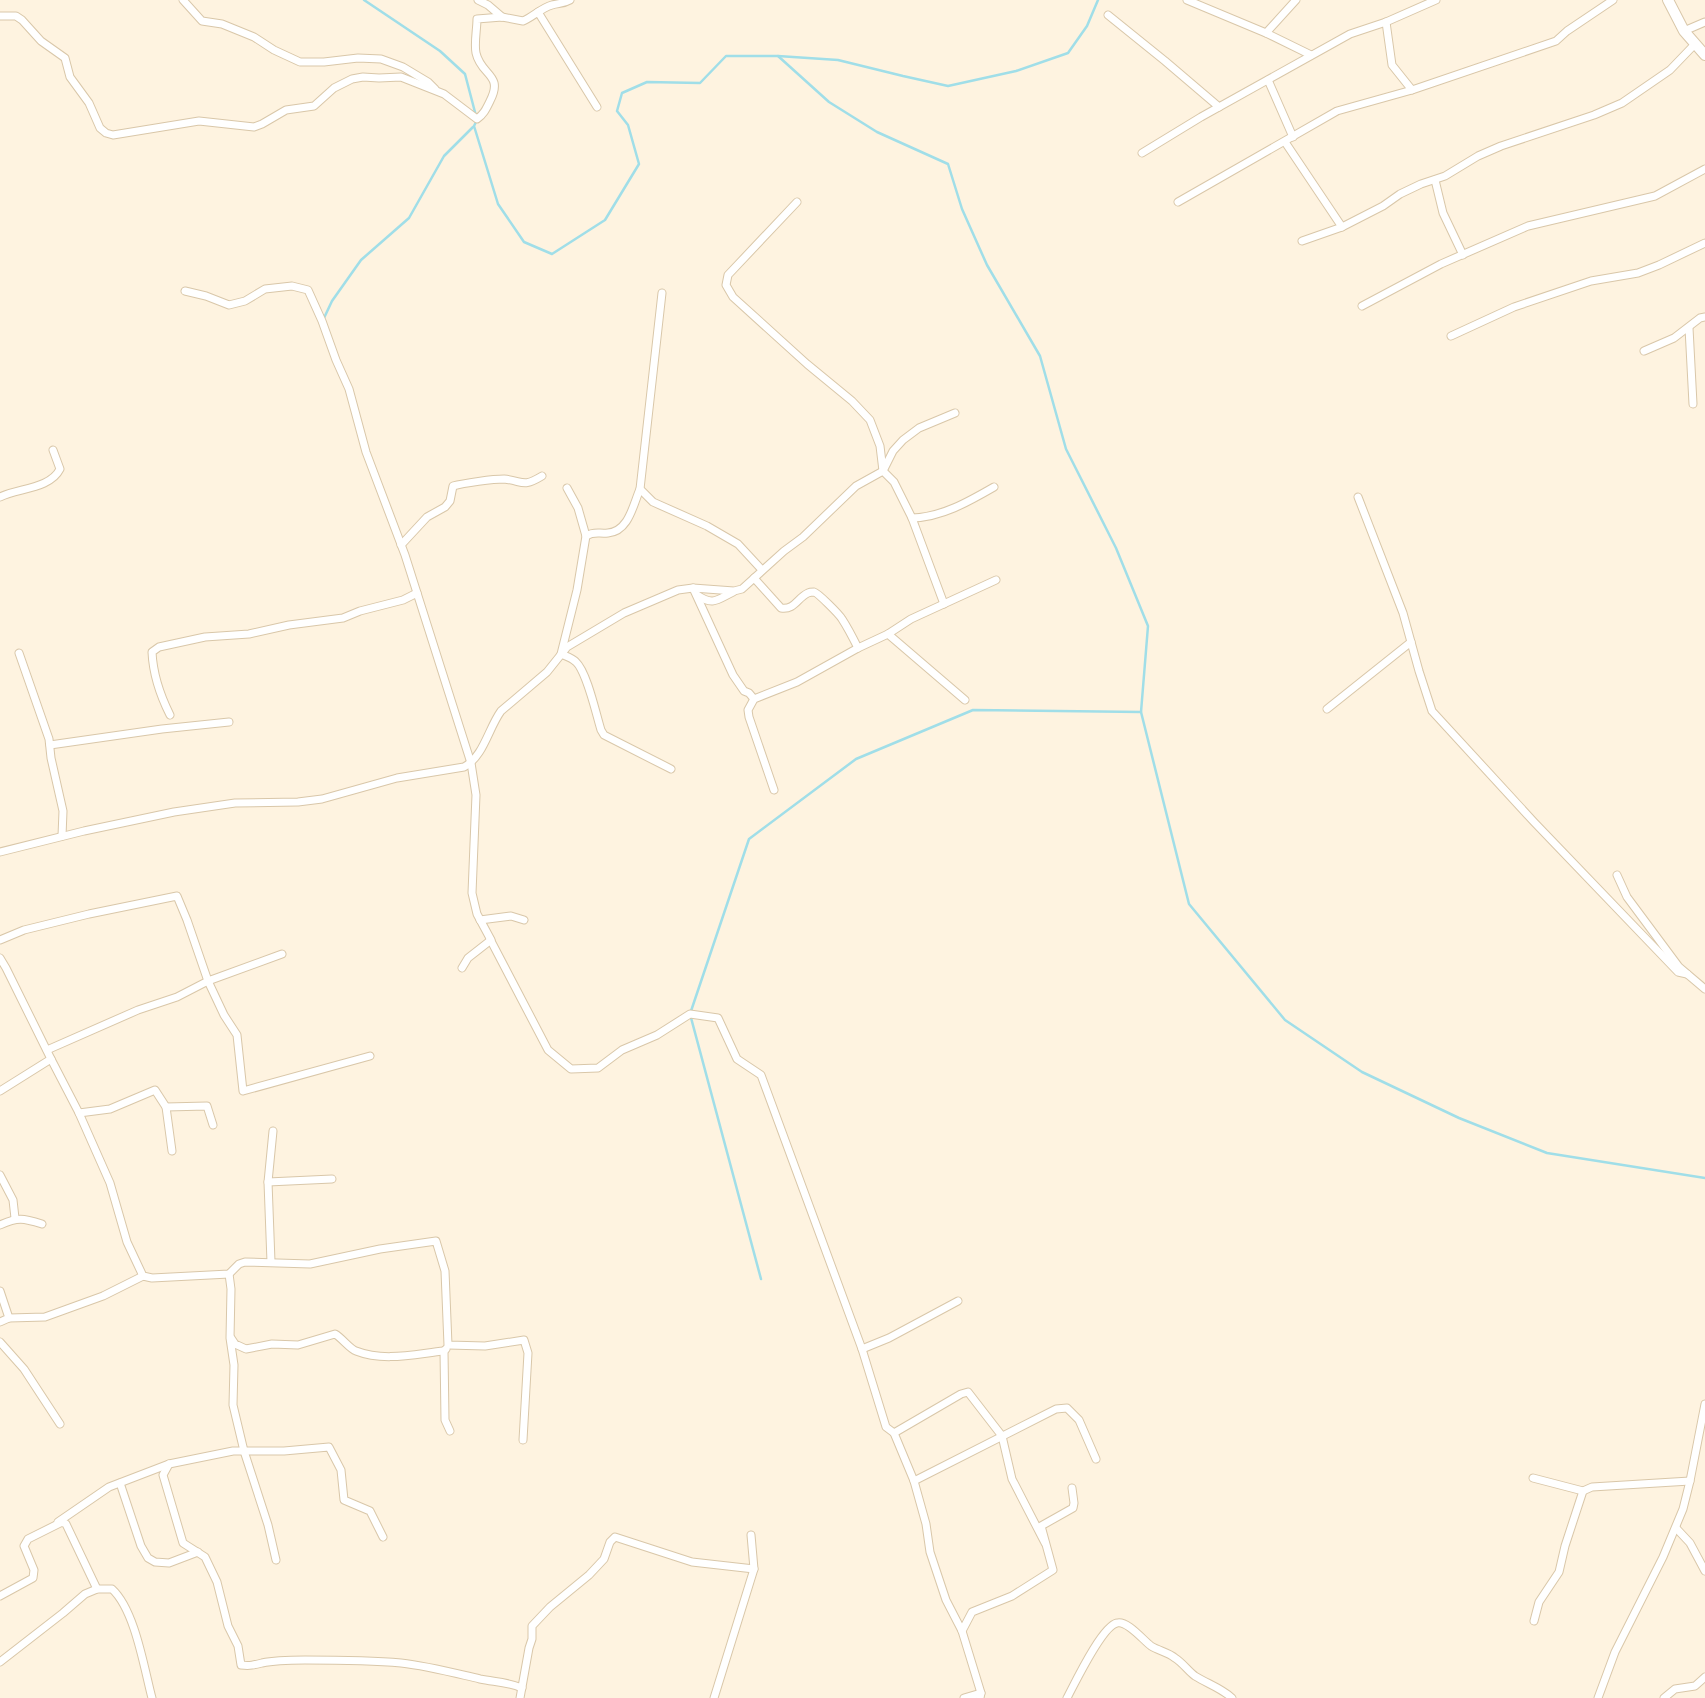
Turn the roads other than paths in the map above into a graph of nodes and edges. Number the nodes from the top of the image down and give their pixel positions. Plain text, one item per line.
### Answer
1 (183, 0) edge
2 (478, 0) edge
3 (570, 0) edge
4 (1187, 0) edge
5 (1296, 0) edge
6 (1436, 0) edge
7 (1614, 0) edge
8 (1668, 0) edge
9 (538, 12) junction
10 (1108, 15) dead end
11 (0, 16) edge
12 (502, 17) junction
13 (1387, 22) junction
14 (1705, 22) edge
15 (1684, 31) junction
16 (1266, 33) junction
17 (1695, 44) junction
18 (1311, 55) junction
19 (1705, 55) edge
20 (1268, 80) junction
21 (436, 90) junction
22 (1412, 90) junction
23 (597, 107) dead end
24 (1219, 107) junction
25 (1293, 137) junction
26 (1285, 142) junction
27 (1142, 153) dead end
28 (1705, 169) edge
29 (1435, 180) junction
30 (797, 202) dead end
31 (1178, 202) dead end
32 (1342, 227) junction
33 (1302, 241) dead end
34 (1705, 243) edge
35 (1463, 255) junction
36 (185, 291) dead end
37 (662, 293) dead end
38 (1362, 306) dead end
39 (1705, 317) edge
40 (1689, 328) junction
41 (1451, 336) dead end
42 (1644, 351) dead end
43 (1693, 404) dead end
44 (955, 413) dead end
45 (53, 450) dead end
46 (883, 471) junction
47 (542, 476) dead end
48 (994, 487) dead end
49 (567, 488) dead end
50 (640, 489) junction
51 (0, 497) edge
52 (1358, 498) dead end
53 (912, 518) junction
54 (586, 536) junction
55 (401, 545) junction
56 (762, 570) junction
57 (754, 578) junction
58 (996, 580) dead end
59 (695, 591) junction
60 (734, 591) junction
61 (417, 593) junction
62 (944, 604) junction
63 (888, 634) junction
64 (1411, 642) junction
65 (858, 648) junction
66 (19, 653) dead end
67 (561, 654) junction
68 (754, 699) junction
69 (965, 701) dead end
70 (1328, 709) dead end
71 (170, 715) dead end
72 (229, 722) dead end
73 (50, 745) junction
74 (471, 763) junction
75 (671, 769) dead end
76 (774, 790) dead end
77 (62, 836) junction
78 (0, 852) edge
79 (1617, 875) dead end
80 (480, 920) junction
81 (524, 920) dead end
82 (490, 939) junction
83 (0, 940) edge
84 (282, 954) dead end
85 (0, 958) edge
86 (463, 968) dead end
87 (1687, 974) junction
88 (208, 981) junction
89 (1705, 989) edge
90 (47, 1050) junction
91 (370, 1056) dead end
92 (51, 1059) junction
93 (0, 1091) edge
94 (166, 1107) junction
95 (79, 1113) junction
96 (213, 1125) dead end
97 (274, 1131) dead end
98 (172, 1151) dead end
99 (0, 1175) edge
100 (332, 1179) dead end
101 (268, 1182) junction
102 (15, 1218) junction
103 (0, 1224) edge
104 (42, 1224) dead end
105 (271, 1262) junction
106 (229, 1274) junction
107 (142, 1276) junction
108 (0, 1291) edge
109 (958, 1301) dead end
110 (9, 1318) junction
111 (0, 1322) edge
112 (230, 1338) junction
113 (0, 1342) edge
114 (446, 1348) junction
115 (862, 1349) junction
116 (1705, 1404) edge
117 (60, 1424) dead end
118 (450, 1431) dead end
119 (1702, 1432) edge
120 (894, 1433) junction
121 (1002, 1436) junction
122 (523, 1440) dead end
123 (244, 1451) junction
124 (1096, 1458) dead end
125 (169, 1464) junction
126 (1533, 1478) dead end
127 (914, 1481) junction
128 (1690, 1481) junction
129 (120, 1483) junction
130 (1072, 1488) dead end
131 (1583, 1491) junction
132 (58, 1522) junction
133 (1676, 1528) junction
134 (751, 1535) dead end
135 (383, 1537) dead end
136 (1045, 1543) junction
137 (198, 1552) junction
138 (276, 1560) dead end
139 (754, 1569) junction
140 (1705, 1571) edge
141 (97, 1589) junction
142 (0, 1596) edge
143 (1534, 1621) dead end
144 (962, 1631) junction
145 (0, 1662) edge
146 (1705, 1677) edge
147 (522, 1688) junction
148 (980, 1696) edge
149 (152, 1698) edge
150 (520, 1698) edge
151 (714, 1698) edge
152 (964, 1698) edge
153 (1068, 1698) edge
154 (1232, 1698) edge
155 (1598, 1698) edge
156 (1664, 1698) edge

1 - 21 street
2 - 12 street
3 - 9 street
4 - 16 street
5 - 16 street
6 - 13 street
7 - 22 street
8 - 15 street
9 - 12 street
9 - 23 street
10 - 24 street
11 - 21 street
12 - 21 street
13 - 18 street
13 - 22 street
14 - 15 street
15 - 17 street
16 - 18 street
17 - 19 street
17 - 29 street
18 - 20 street
20 - 24 street
20 - 25 street
22 - 25 street
24 - 27 street
25 - 26 street
26 - 31 street
26 - 32 street
28 - 35 street
29 - 32 street
29 - 35 street
30 - 46 street
32 - 33 street
34 - 41 street
35 - 38 street
36 - 55 street
37 - 50 street
39 - 40 street
40 - 42 street
40 - 43 street
44 - 46 street
45 - 51 street
46 - 53 street
46 - 56 street
47 - 55 street
48 - 53 street
49 - 54 street
50 - 54 street
50 - 56 street
52 - 64 street
53 - 62 street
54 - 67 street
55 - 61 street
56 - 57 street
57 - 60 street
57 - 65 street
58 - 62 street
59 - 60 street
59 - 60 street
59 - 67 street
59 - 68 street
61 - 71 street
61 - 74 street
62 - 63 street
63 - 65 street
63 - 69 street
64 - 70 street
64 - 87 street
65 - 68 street
66 - 73 street
67 - 74 street
67 - 75 street
68 - 76 street
72 - 73 street
73 - 77 street
74 - 77 street
74 - 80 street
77 - 78 street
79 - 87 street
80 - 81 street
80 - 82 street
82 - 86 street
82 - 115 street
83 - 88 street
84 - 88 street
85 - 90 street
87 - 89 street
88 - 90 street
88 - 91 street
90 - 92 street
92 - 93 street
92 - 95 street
94 - 95 street
94 - 96 street
94 - 98 street
95 - 107 street
97 - 101 street
99 - 102 street
100 - 101 street
101 - 105 street
102 - 103 street
102 - 104 street
105 - 106 street
105 - 114 street
106 - 107 street
106 - 112 street
107 - 110 street
108 - 110 street
109 - 115 street
110 - 111 street
112 - 114 street
112 - 123 street
113 - 117 street
114 - 118 street
114 - 122 street
115 - 120 street
116 - 119 street
119 - 128 street
120 - 121 street
120 - 127 street
121 - 124 street
121 - 127 street
121 - 136 street
123 - 125 street
123 - 135 street
123 - 138 street
125 - 129 street
125 - 137 street
126 - 131 street
127 - 144 street
128 - 131 street
128 - 133 street
129 - 132 street
129 - 137 street
130 - 136 street
131 - 143 street
132 - 141 street
132 - 142 street
133 - 140 street
133 - 155 street
134 - 139 street
136 - 144 street
137 - 147 street
139 - 147 street
139 - 151 street
141 - 145 street
141 - 149 street
144 - 148 street
146 - 156 street
147 - 150 street
148 - 152 street
153 - 154 street

